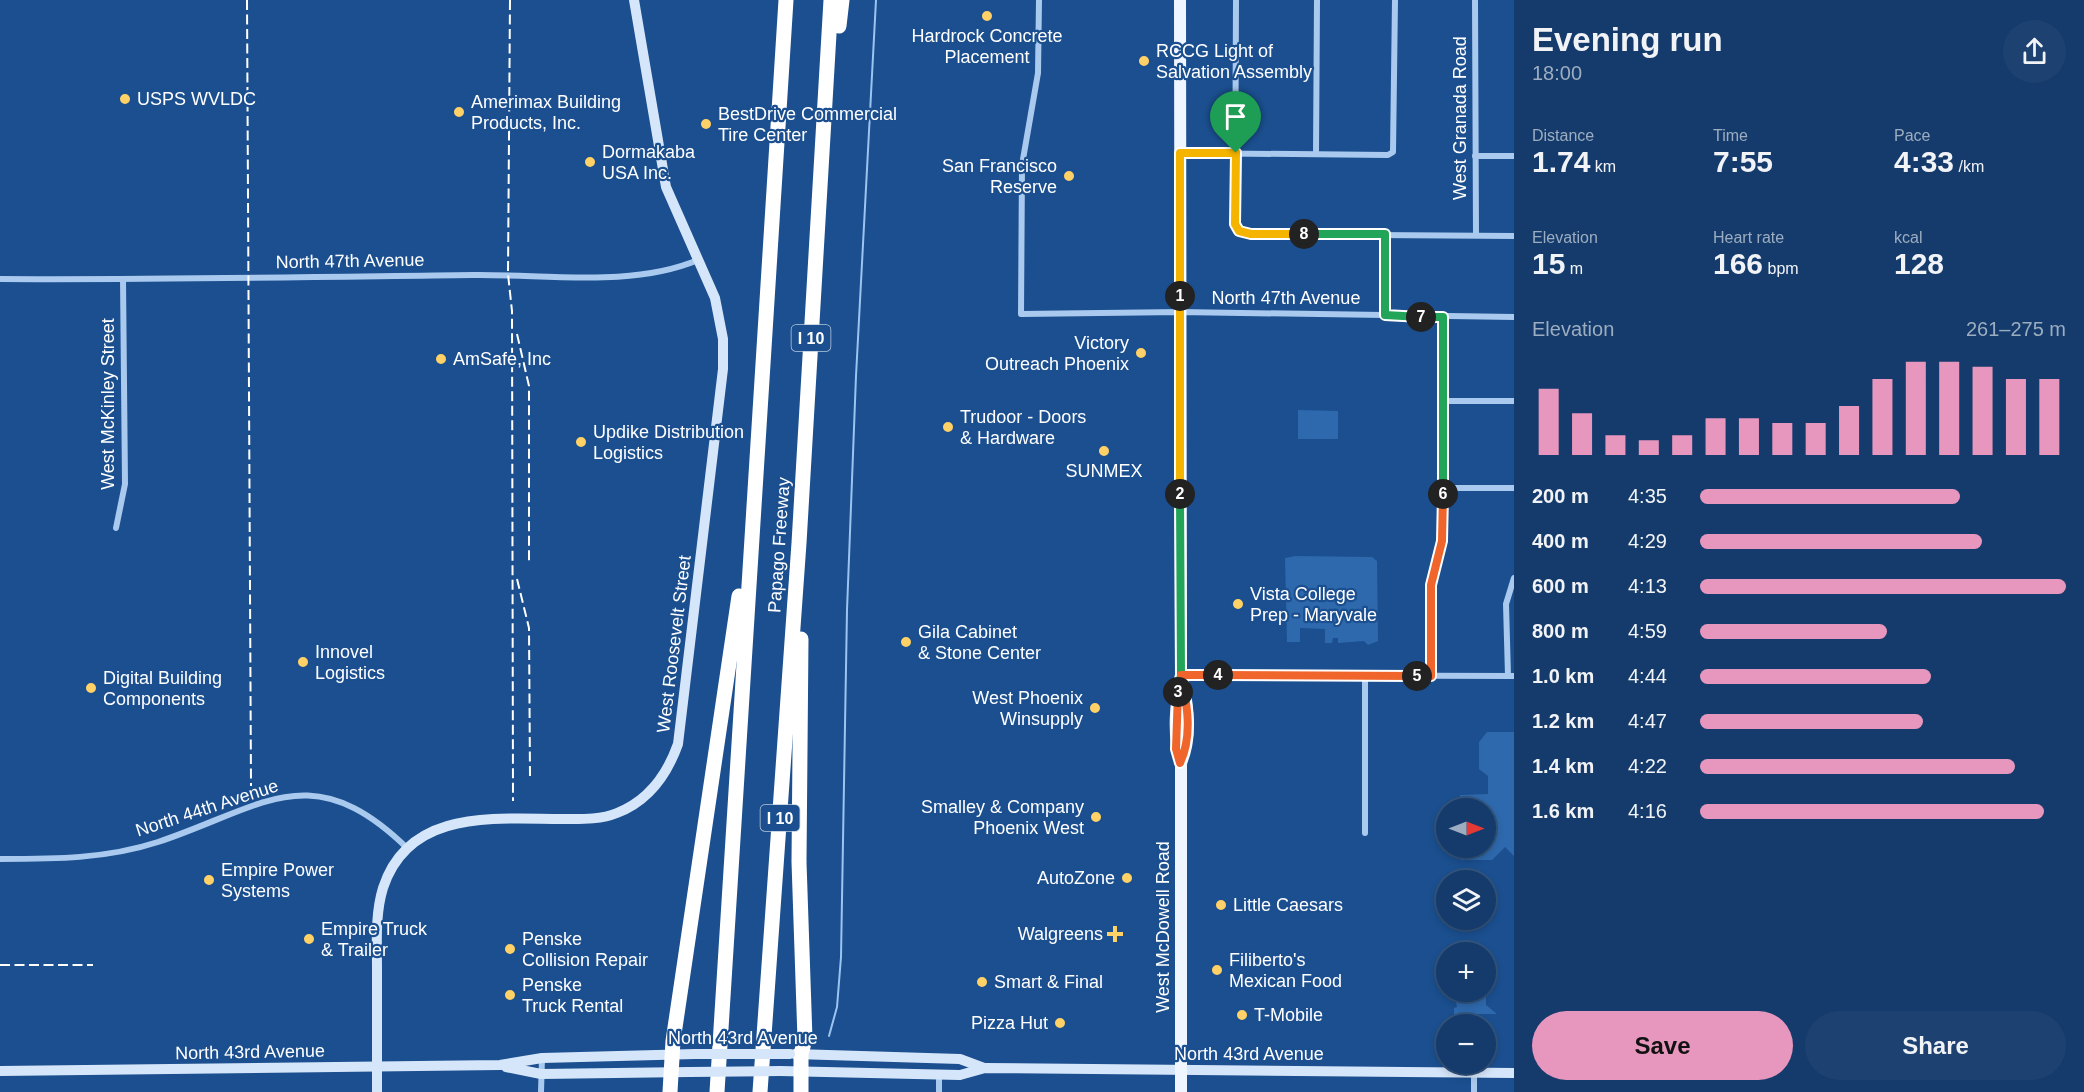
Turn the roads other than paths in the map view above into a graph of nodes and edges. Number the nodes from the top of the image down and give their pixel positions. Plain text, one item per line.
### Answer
1 (634, 0) edge
2 (778, 0) edge
3 (786, 0) edge
4 (831, 0) edge
5 (842, 0) edge
6 (1039, 0) edge
7 (1180, 0) edge
8 (1236, 0) edge
9 (1317, 0) edge
10 (1395, 0) edge
11 (1475, 0) edge
12 (777, 132) junction
13 (824, 133) junction
14 (1180, 153) junction
15 (1236, 153) junction
16 (1316, 154) junction
17 (1475, 156) junction
18 (1514, 156) edge
19 (1385, 234) junction
20 (1476, 235) junction
21 (1514, 236) edge
22 (698, 260) junction
23 (0, 279) edge
24 (123, 279) junction
25 (1180, 312) junction
26 (1385, 315) junction
27 (1443, 317) junction
28 (1514, 317) edge
29 (1443, 401) junction
30 (1514, 401) edge
31 (1443, 488) junction
32 (1514, 488) edge
33 (753, 507) junction
34 (116, 528) dead end
35 (799, 543) junction
36 (1514, 578) edge
37 (1181, 675) junction
38 (1365, 676) junction
39 (1431, 676) junction
40 (1511, 676) edge
41 (1365, 833) dead end
42 (407, 848) junction
43 (0, 860) edge
44 (672, 1054) junction
45 (795, 1054) junction
46 (542, 1058) junction
47 (960, 1059) junction
48 (500, 1065) junction
49 (377, 1067) junction
50 (985, 1068) junction
51 (1181, 1070) junction
52 (0, 1071) edge
53 (795, 1072) junction
54 (1436, 1072) edge
55 (671, 1073) junction
56 (1496, 1073) edge
57 (1514, 1073) edge
58 (541, 1074) junction
59 (939, 1074) junction
60 (960, 1074) junction
61 (1474, 1074) edge
62 (377, 1092) edge
63 (541, 1092) edge
64 (670, 1092) edge
65 (717, 1092) edge
66 (760, 1092) edge
67 (801, 1092) edge
68 (939, 1092) edge
69 (1181, 1092) edge
70 (1474, 1092) edge

1 - 22 main road, West Roosevelt Street
2 - 12 highway
3 - 12 highway, Papago Freeway / I 10
4 - 13 highway, Papago Freeway / I 10
5 - 13 highway
6 - 25 street, North 47th Avenue
7 - 14 main road, West McDowell Road
8 - 15 street
9 - 16 street
10 - 16 street
11 - 17 street, West Granada Road
12 - 33 highway, Papago Freeway / I 10
13 - 35 highway, Papago Freeway / I 10
14 - 15 street
14 - 25 main road, West McDowell Road
15 - 16 street
15 - 19 street
17 - 18 street
17 - 20 street, West Granada Road
19 - 20 street
19 - 26 street
20 - 21 street
22 - 24 street, North 47th Avenue
22 - 42 main road, West Roosevelt Street
23 - 24 street, North 47th Avenue
24 - 34 street, West McKinley Street
25 - 26 street, North 47th Avenue
25 - 37 main road, West McDowell Road
26 - 27 street, North 47th Avenue
27 - 28 street, North 47th Avenue
27 - 29 street
29 - 30 street
29 - 31 street
31 - 32 street
31 - 39 street
33 - 44 highway
33 - 65 highway, Papago Freeway / I 10
35 - 45 highway
35 - 66 highway, Papago Freeway / I 10
36 - 40 street
37 - 38 street
37 - 51 main road, West McDowell Road
38 - 39 street
38 - 41 street
39 - 40 street
42 - 43 street, North 44th Avenue
42 - 49 main road, West Roosevelt Street
44 - 45 main road, North 43rd Avenue, bridge
44 - 46 main road, North 43rd Avenue
44 - 55 highway
45 - 47 main road, North 43rd Avenue
45 - 53 highway
46 - 48 main road, North 43rd Avenue
46 - 58 street
47 - 50 main road, North 43rd Avenue
47 - 59 main road
47 - 60 main road
48 - 49 main road, North 43rd Avenue
48 - 58 main road, North 43rd Avenue
49 - 52 main road, North 43rd Avenue
49 - 62 main road, West Roosevelt Street
50 - 51 main road, North 43rd Avenue
50 - 60 main road, North 43rd Avenue
51 - 54 main road, North 43rd Avenue
51 - 69 main road, West McDowell Road
53 - 55 main road, North 43rd Avenue, bridge
53 - 59 main road, North 43rd Avenue
53 - 67 highway
55 - 58 main road, North 43rd Avenue
55 - 64 highway
56 - 57 main road, North 43rd Avenue
58 - 63 street
59 - 60 main road, North 43rd Avenue
59 - 68 street
61 - 70 street

